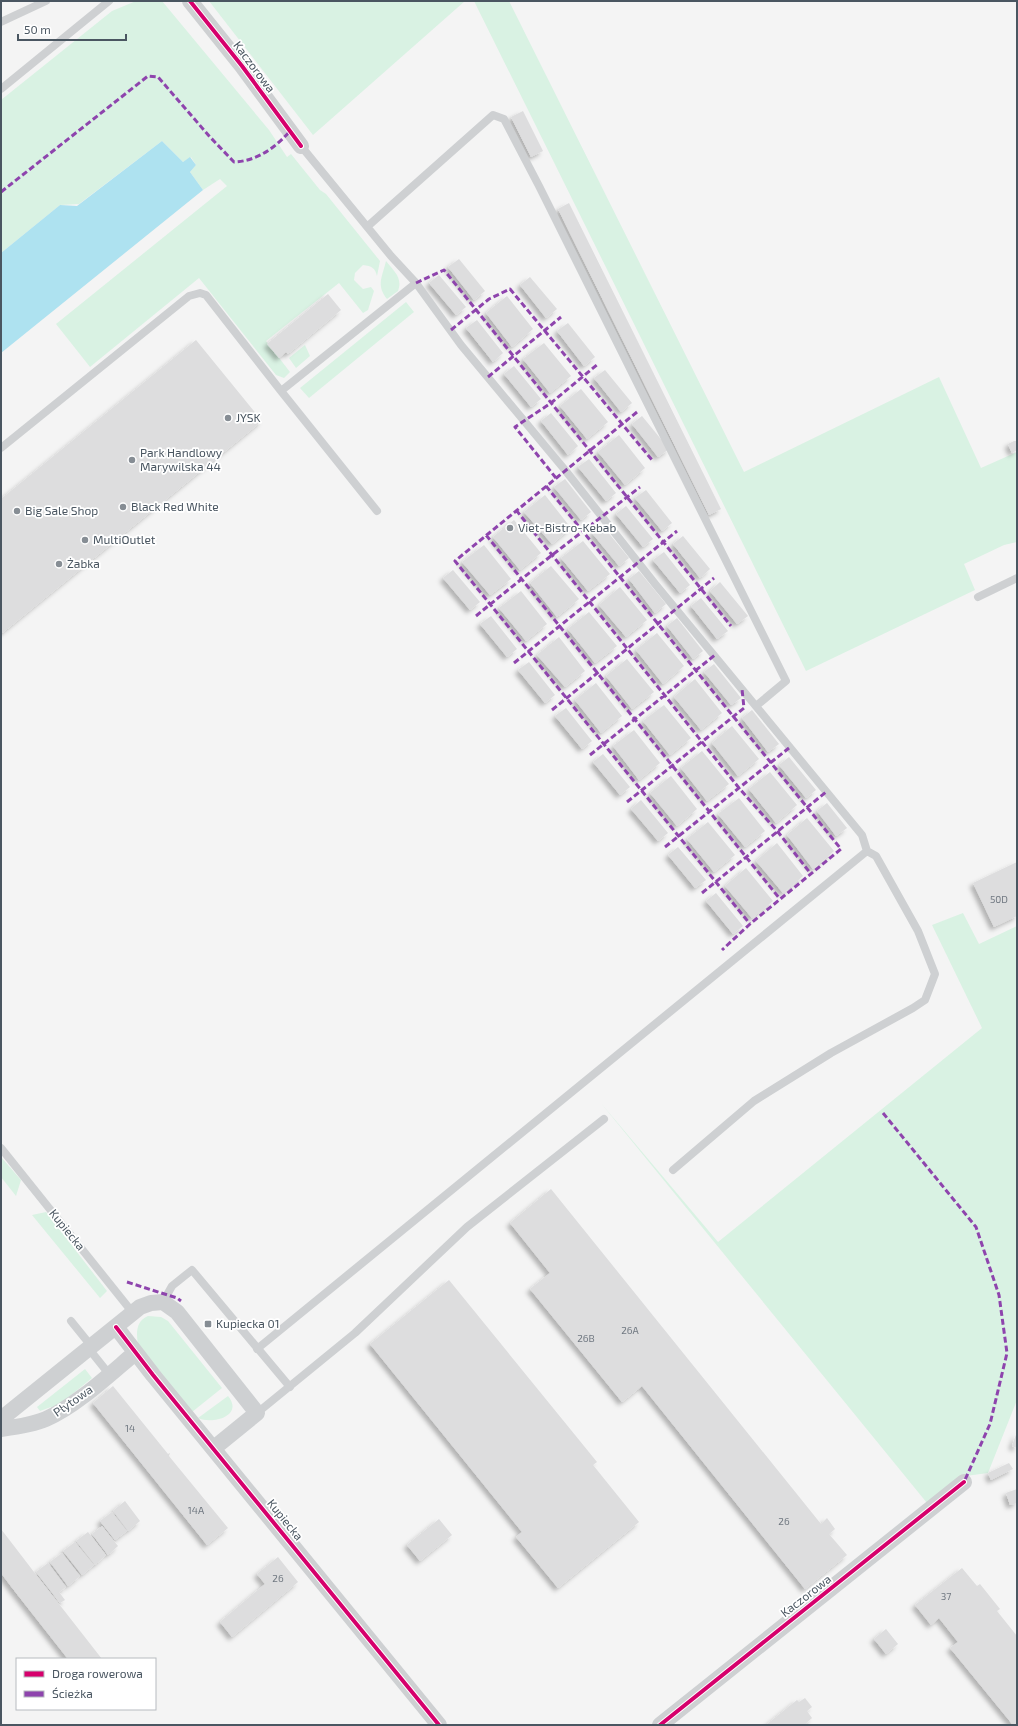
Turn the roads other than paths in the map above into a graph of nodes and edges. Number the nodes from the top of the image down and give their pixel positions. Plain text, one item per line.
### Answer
1 (46, 1) edge
2 (110, 1) edge
3 (190, 1) edge
4 (1, 22) edge
5 (1, 90) edge
6 (301, 146) joint
7 (368, 226) junction
8 (416, 283) junction
9 (281, 391) junction
10 (1, 448) edge
11 (377, 511) dead end
12 (1017, 578) edge
13 (978, 597) dead end
14 (756, 706) junction
15 (867, 851) junction
16 (604, 1119) dead end
17 (1, 1148) edge
18 (673, 1170) dead end
19 (163, 1302) junction
20 (133, 1313) junction
21 (71, 1321) dead end
22 (116, 1327) junction
23 (90, 1348) junction
24 (257, 1349) junction
25 (135, 1353) junction
26 (109, 1374) junction
27 (290, 1387) junction
28 (257, 1413) junction
29 (1, 1419) edge
30 (1, 1429) edge
31 (214, 1448) junction
32 (964, 1482) dead end
33 (439, 1725) edge
34 (660, 1725) edge

1 - 4 lane
2 - 5 lane
3 - 6 street, Kaczorowa
6 - 7 lane
7 - 8 lane
7 - 14 lane
8 - 9 lane
8 - 14 lane
9 - 10 lane
9 - 11 lane
12 - 13 lane
14 - 15 lane
15 - 18 lane
15 - 24 lane
16 - 27 lane
17 - 20 lane, Kupiecka
19 - 20 street
19 - 24 lane
19 - 28 street
20 - 22 street
21 - 23 lane
22 - 23 street
22 - 25 street, Kupiecka
23 - 26 lane
23 - 29 street
24 - 27 lane
25 - 26 street, Płytowa
25 - 31 street, Kupiecka
26 - 30 street, Płytowa
27 - 28 lane
28 - 31 street
31 - 33 street, Kupiecka
32 - 34 street, Kaczorowa

